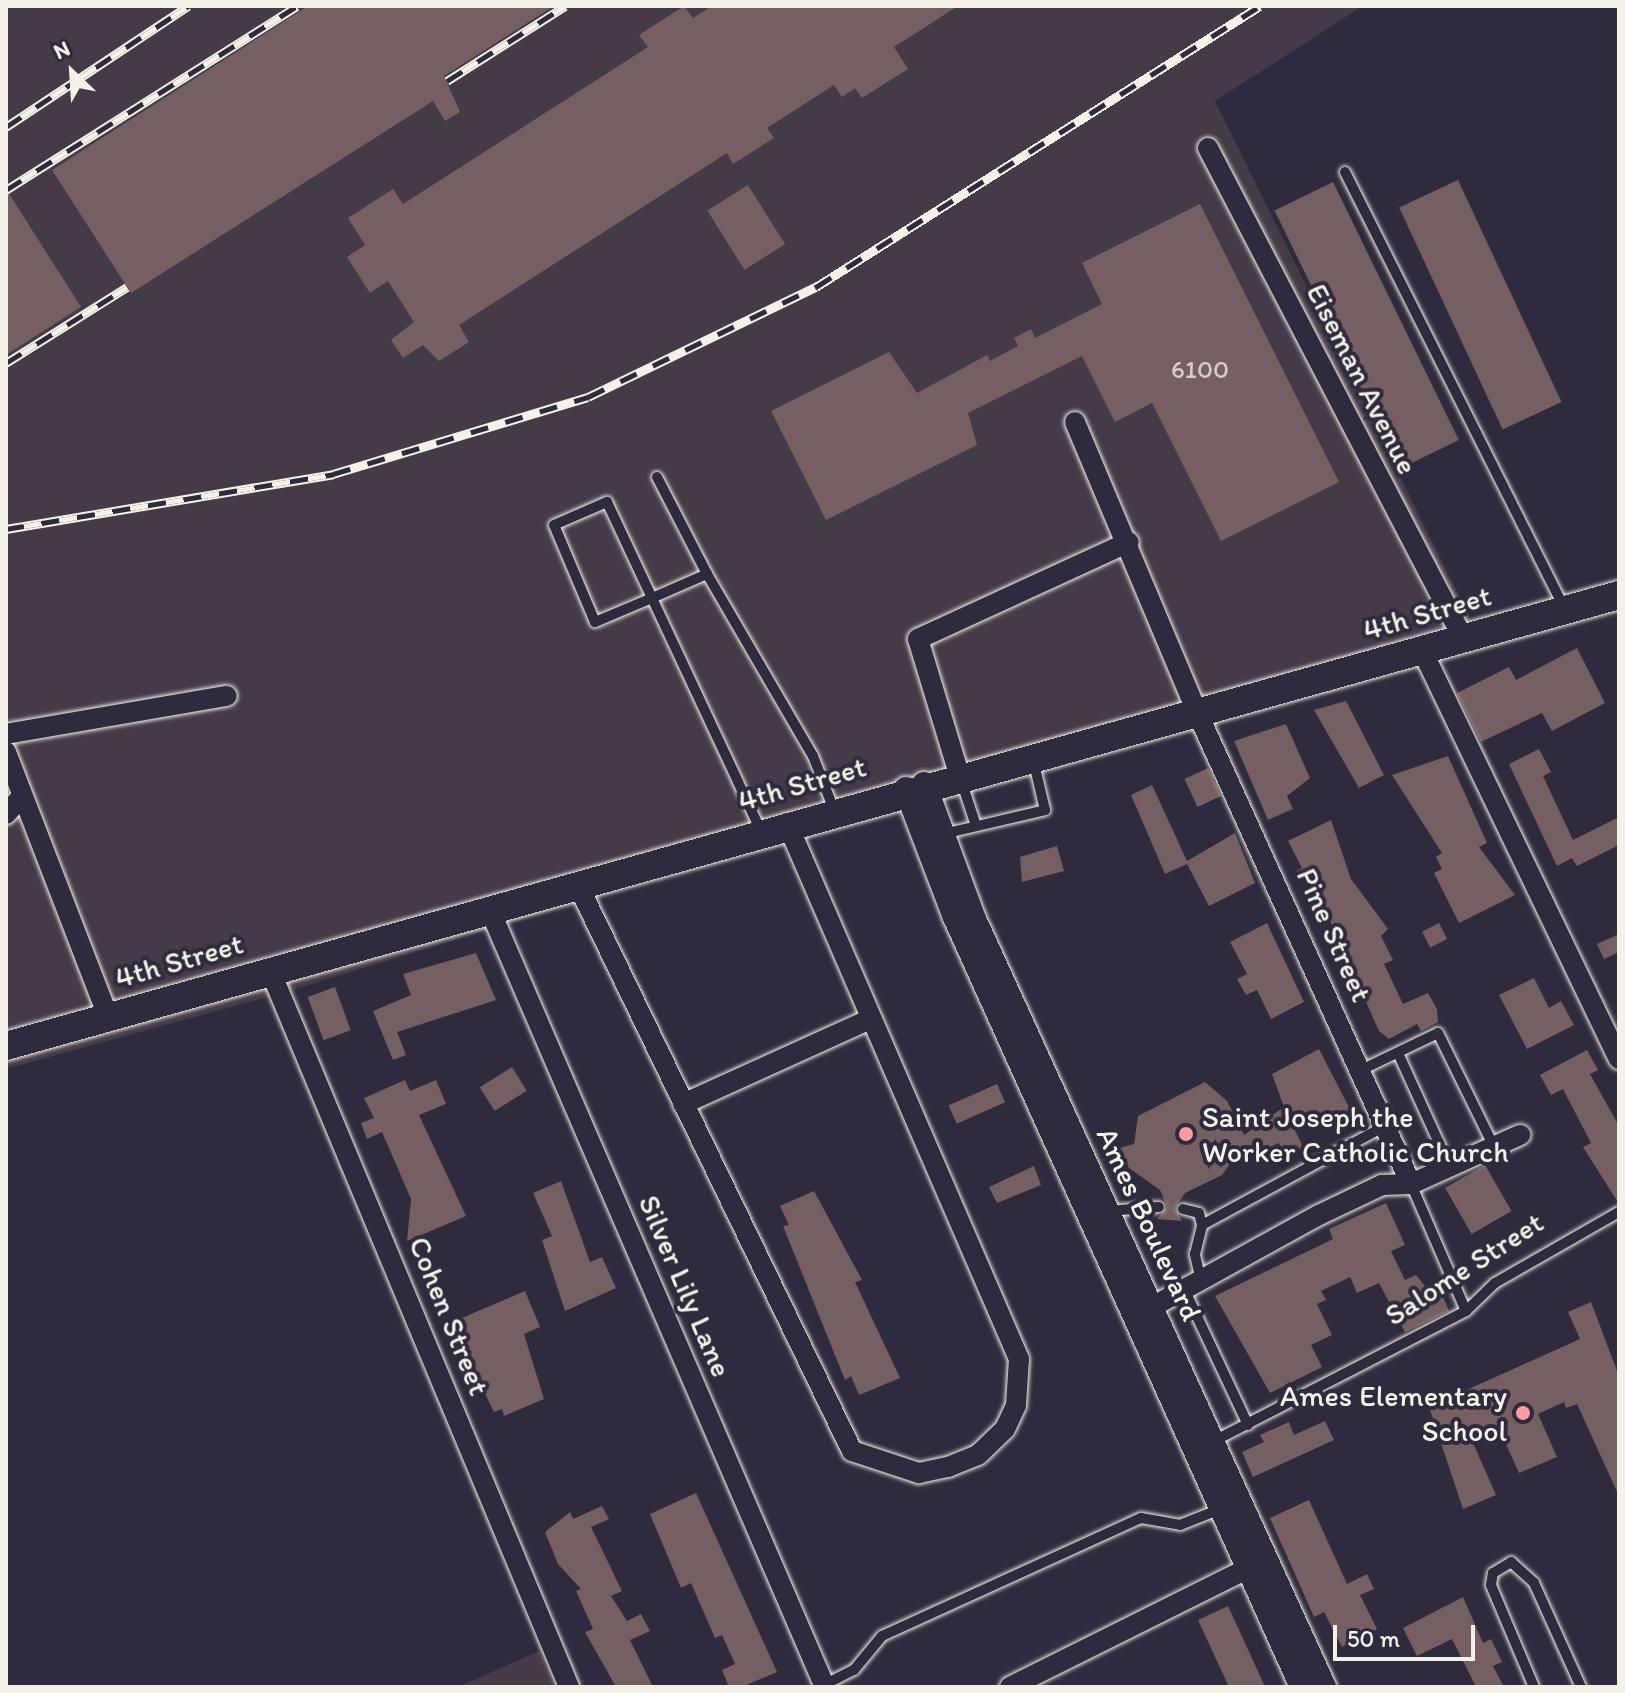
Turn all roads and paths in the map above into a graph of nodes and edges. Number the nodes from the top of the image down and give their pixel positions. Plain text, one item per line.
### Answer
1 (1208, 148) dead end
2 (1345, 172) dead end
3 (1075, 422) dead end
4 (657, 477) dead end
5 (1129, 542) junction
6 (707, 574) junction
7 (1619, 595) edge
8 (652, 598) junction
9 (1565, 610) junction
10 (1463, 638) junction
11 (1422, 650) junction
12 (227, 696) dead end
13 (1197, 712) junction
14 (6, 734) edge
15 (6, 752) edge
16 (1032, 755) junction
17 (959, 774) junction
18 (915, 787) junction
19 (22, 796) junction
20 (834, 810) junction
21 (6, 814) edge
22 (976, 826) junction
23 (774, 827) junction
24 (943, 834) junction
25 (577, 883) junction
26 (489, 908) junction
27 (270, 970) junction
28 (108, 1016) junction
29 (868, 1020) junction
30 (6, 1046) edge
31 (1398, 1053) junction
32 (1619, 1059) edge
33 (1361, 1070) junction
34 (683, 1104) junction
35 (1385, 1126) junction
36 (1520, 1135) dead end
37 (1494, 1147) junction
38 (1450, 1167) junction
39 (1411, 1184) junction
40 (1159, 1207) dead end
41 (1183, 1209) dead end
42 (1108, 1211) junction
43 (1619, 1212) edge
44 (1202, 1225) junction
45 (1193, 1287) junction
46 (1152, 1307) junction
47 (1466, 1311) junction
48 (1248, 1425) junction
49 (1203, 1446) junction
50 (1220, 1509) junction
51 (1247, 1569) junction
52 (825, 1686) edge
53 (569, 1687) edge
54 (1010, 1687) edge
55 (1302, 1687) edge
56 (1324, 1687) edge
57 (1534, 1687) edge
58 (1581, 1687) edge

1 - 10 street, Eiseman Avenue
2 - 9 lane
3 - 5 street, Pine Street
4 - 6 lane
5 - 13 street, Pine Street
5 - 17 street
6 - 8 lane
6 - 20 lane
7 - 9 main road, 4th Street
8 - 8 lane
8 - 23 lane
9 - 10 main road, 4th Street
10 - 11 main road, 4th Street
11 - 13 main road, 4th Street
11 - 32 street
12 - 14 street
13 - 16 main road, 4th Street
13 - 33 street, Pine Street
15 - 19 street
16 - 17 main road, 4th Street
16 - 22 lane
17 - 18 main road, 4th Street
17 - 22 lane
18 - 20 main road, 4th Street
18 - 24 street, Ames Boulevard
18 - 49 street, Ames Boulevard
19 - 21 street
19 - 28 street
20 - 23 main road, 4th Street
22 - 24 lane
23 - 25 main road, 4th Street
23 - 29 street
24 - 42 street, Ames Boulevard
25 - 26 main road, 4th Street
25 - 34 street
26 - 27 main road, 4th Street
26 - 52 street, Silver Lily Lane
27 - 28 main road, 4th Street
27 - 53 street, Cohen Street
28 - 30 main road, 4th Street
29 - 34 street
29 - 34 street
31 - 33 lane
31 - 37 lane
31 - 38 lane
33 - 35 street, Pine Street
35 - 39 street, Pine Street
35 - 44 lane
36 - 37 street
37 - 38 street
38 - 39 street
39 - 45 street
39 - 47 lane
40 - 42 lane
41 - 44 lane
42 - 46 street, Ames Boulevard
43 - 47 lane, Salome Street
44 - 45 lane
45 - 46 street
45 - 48 lane
46 - 49 street, Ames Boulevard
47 - 48 lane, Salome Street
48 - 49 lane, Salome Street
49 - 50 street, Ames Boulevard
49 - 56 street, Ames Boulevard
50 - 51 street, Ames Boulevard
50 - 52 lane
51 - 54 street
51 - 55 street, Ames Boulevard
57 - 58 lane

